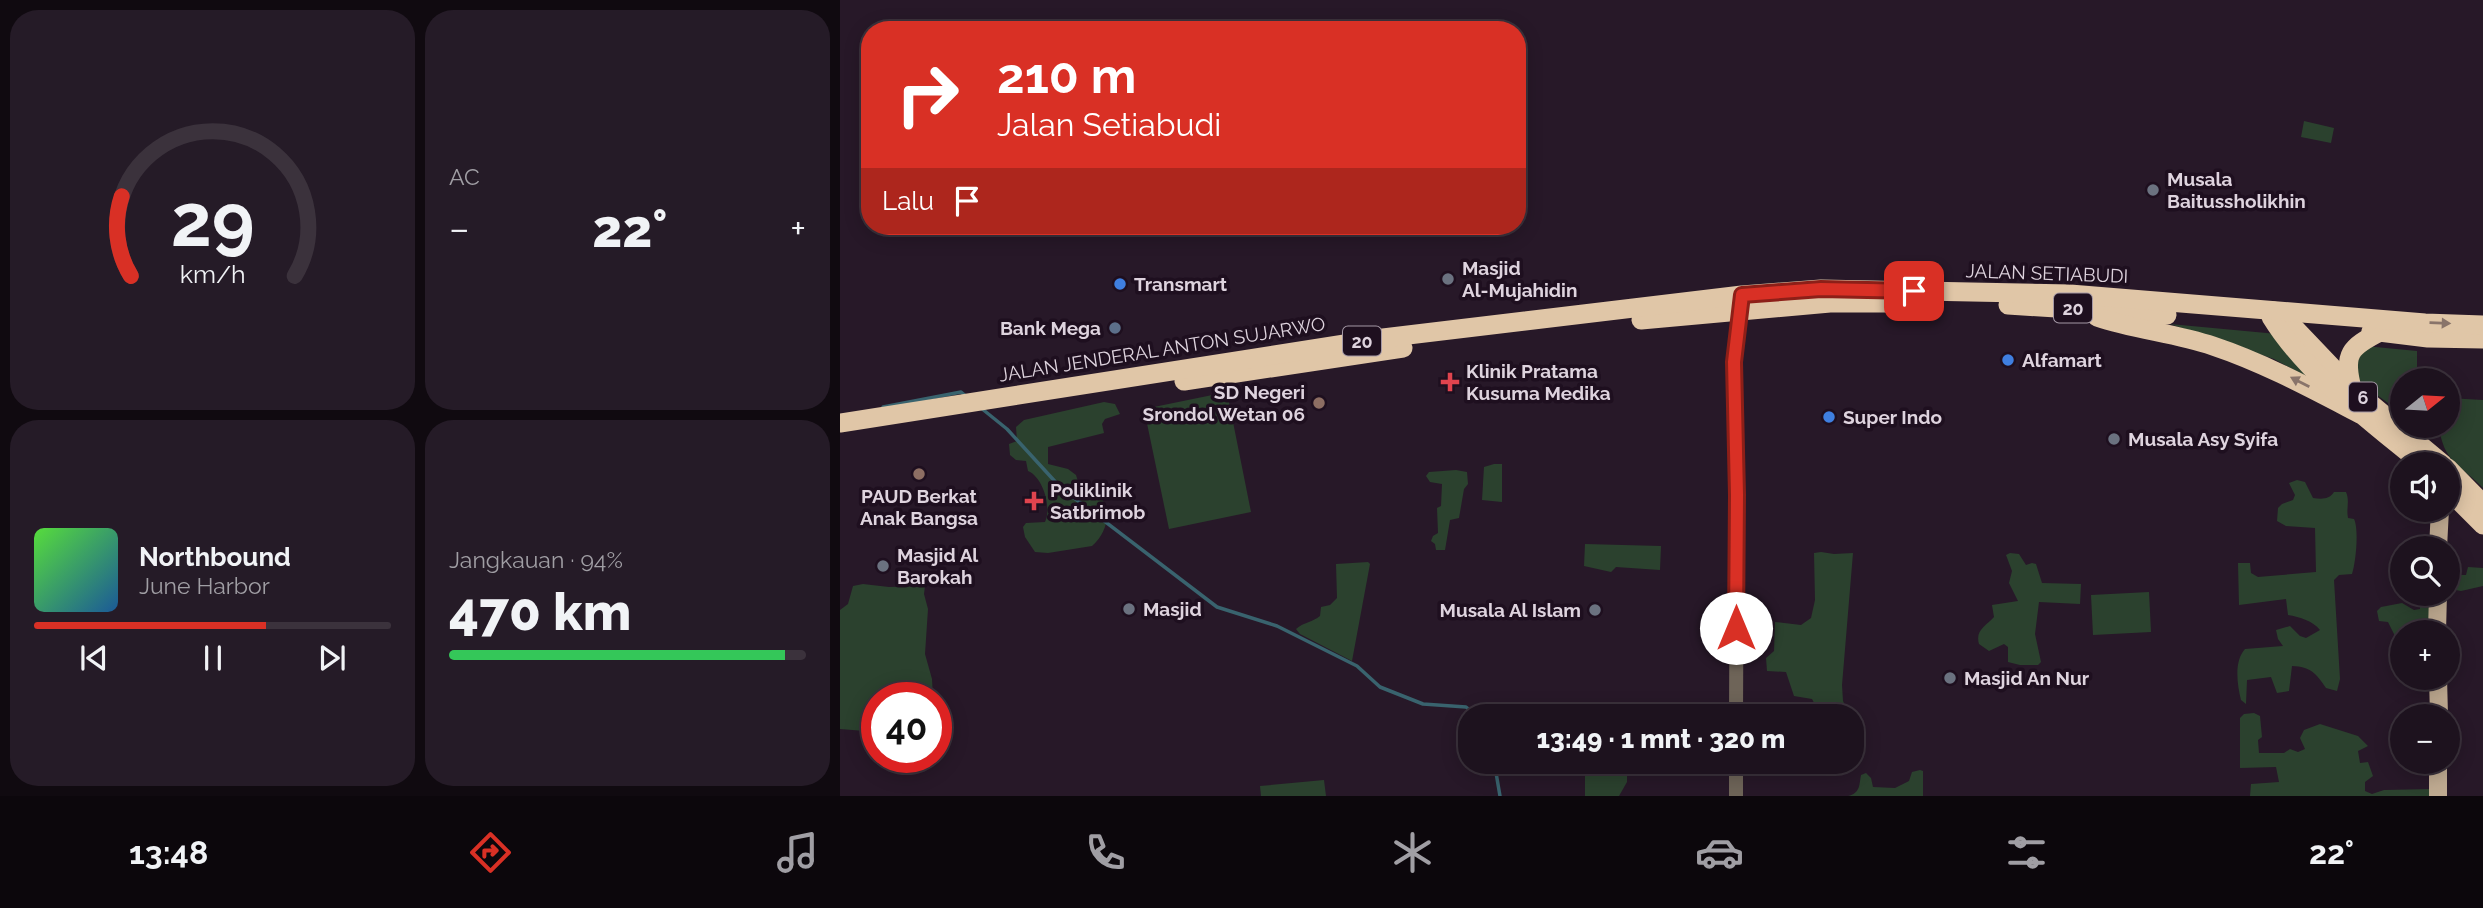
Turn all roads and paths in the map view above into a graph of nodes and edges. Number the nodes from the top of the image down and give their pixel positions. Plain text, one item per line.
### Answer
1 (1741, 302) junction
2 (2070, 308) junction
3 (2276, 317) junction
4 (2483, 325) edge
5 (2380, 332) junction
6 (2483, 339) edge
7 (2352, 388) junction
8 (984, 405) junction
9 (2360, 414) junction
10 (840, 423) edge
11 (840, 433) edge
12 (2406, 452) edge
13 (2423, 452) edge
14 (2460, 484) edge
15 (2460, 491) edge
16 (2483, 504) edge
17 (2483, 525) edge
18 (1736, 704) edge
19 (1737, 774) edge
20 (2438, 774) edge
21 (1736, 796) edge
22 (2438, 796) edge

1 - 2 highway, JALAN SETIABUDI / 20
1 - 3 highway, JALAN SETIABUDI / 20
1 - 8 highway, JALAN JENDERAL ANTON SUJARWO / 20
1 - 18 street
2 - 3 highway, JALAN SETIABUDI / 20
9 -> 2 highway
3 -> 4 highway, JALAN SETIABUDI / 20
3 - 5 highway, JALAN SETIABUDI / 20
3 - 7 highway, 6
3 - 9 highway
5 - 6 highway, JALAN SETIABUDI / 20
5 - 7 highway
7 - 13 highway, 6
8 - 10 highway, JALAN JENDERAL ANTON SUJARWO / 20
8 - 11 highway, JALAN JENDERAL ANTON SUJARWO / 20
9 - 12 highway, 6
14 - 16 highway, 6
15 - 17 highway, 6
19 - 21 street
20 - 22 main road

